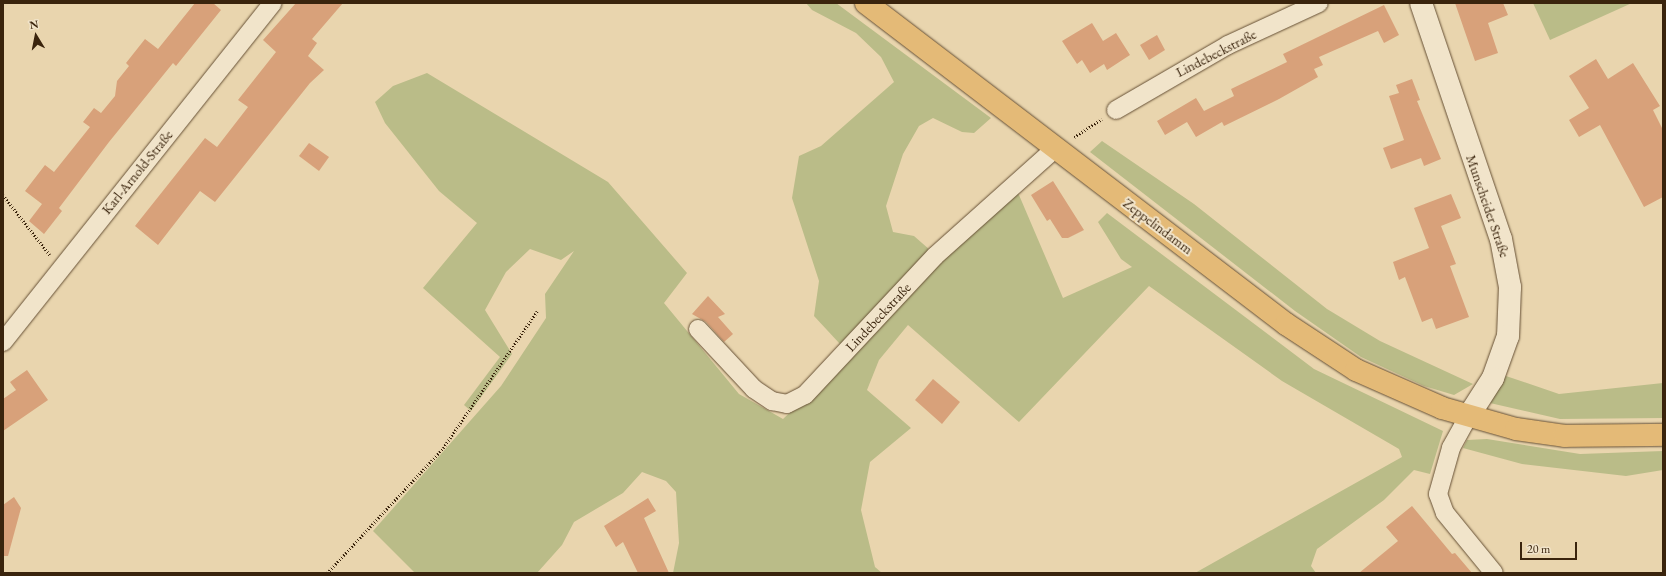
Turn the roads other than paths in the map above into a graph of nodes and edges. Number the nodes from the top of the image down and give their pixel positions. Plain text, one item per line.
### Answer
1 (273, 3) edge
2 (866, 3) edge
3 (1319, 3) edge
4 (1421, 3) edge
5 (1116, 110) road end
6 (1056, 148) junction
7 (698, 329) dead end
8 (3, 342) edge
9 (1468, 417) junction
10 (1663, 435) edge
11 (1494, 573) edge

1 - 8 street, Karl-Arnold-Straße
2 - 6 main road, Zeppelindamm
3 - 5 street, Lindebeckstraße
4 - 9 street, Munscheider Straße
6 - 7 street, Lindebeckstraße
6 - 9 main road, Zeppelindamm
9 - 10 main road, Zeppelindamm
9 - 11 street, Munscheider Straße

